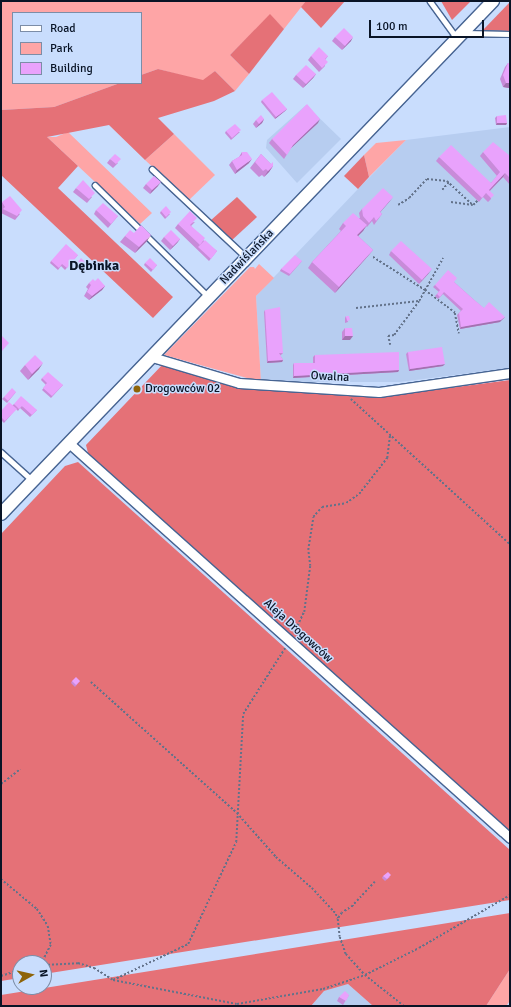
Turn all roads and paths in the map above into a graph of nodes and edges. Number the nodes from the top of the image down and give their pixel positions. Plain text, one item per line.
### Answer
1 (430, 1) edge
2 (493, 1) edge
3 (510, 34) edge
4 (460, 35) junction
5 (152, 169) dead end
6 (449, 182) junction
7 (94, 185) dead end
8 (442, 190) dead end
9 (477, 201) dead end
10 (451, 202) dead end
11 (398, 204) dead end
12 (474, 205) junction
13 (372, 257) edge
14 (246, 258) junction
15 (443, 258) dead end
16 (425, 290) junction
17 (209, 297) junction
18 (419, 301) junction
19 (356, 308) dead end
20 (459, 334) dead end
21 (390, 345) dead end
22 (152, 357) junction
23 (510, 373) edge
24 (341, 390) junction
25 (390, 435) junction
26 (70, 444) junction
27 (1, 452) edge
28 (33, 481) junction
29 (1, 514) edge
30 (510, 544) edge
31 (290, 640) junction
32 (91, 682) dead end
33 (20, 769) dead end
34 (1, 784) edge
35 (237, 813) junction
36 (510, 838) edge
37 (1, 879) edge
38 (375, 882) dead end
39 (510, 895) edge
40 (338, 919) junction
41 (46, 955) edge
42 (52, 965) edge
43 (12, 973) edge
44 (365, 975) junction
45 (1, 976) edge
46 (113, 980) junction
47 (404, 1006) edge

1 - 4 lane
2 - 4 main road, Nadwiślańska
3 - 4 lane
4 - 14 main road, Nadwiślańska
5 - 14 lane
6 - 8 path
6 - 11 path
6 - 12 path
7 - 17 lane
9 - 12 path
10 - 12 path
13 - 16 path
14 - 17 main road, Nadwiślańska
15 - 16 path
16 - 18 path
16 - 20 path
17 - 22 main road, Nadwiślańska
18 - 19 path
18 - 21 path
22 - 24 street, Owalna
22 - 26 main road, Nadwiślańska
23 - 24 street, Owalna
24 - 25 path
25 - 30 path
25 - 31 path
26 - 28 main road, Nadwiślańska
26 - 31 street, Aleja Drogowców
27 - 28 lane
28 - 29 main road, Nadwiślańska
31 - 35 path
31 - 36 street, Aleja Drogowców
32 - 35 path
33 - 34 path
35 - 40 path
35 - 46 path
37 - 41 path
38 - 40 path
39 - 44 path
40 - 44 path
42 - 46 path
43 - 45 path
44 - 46 path
44 - 47 path

